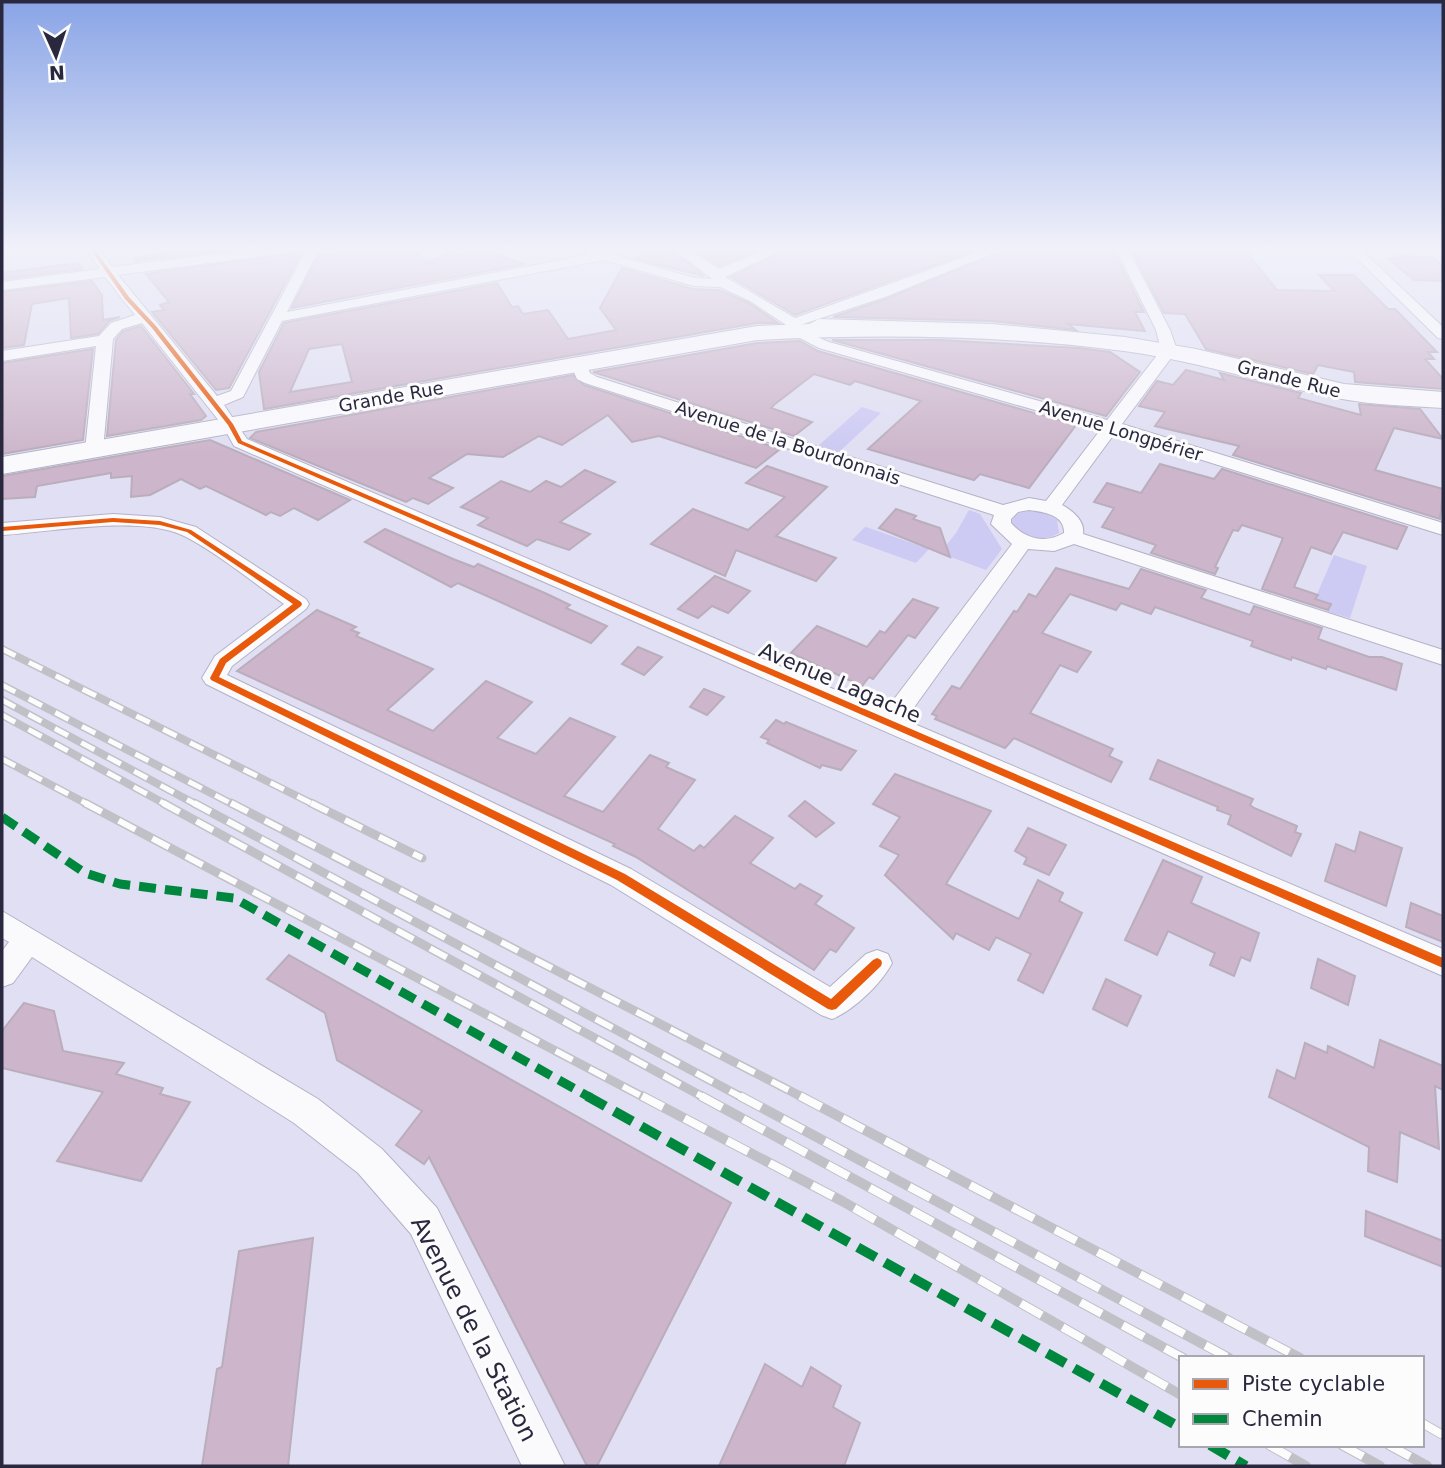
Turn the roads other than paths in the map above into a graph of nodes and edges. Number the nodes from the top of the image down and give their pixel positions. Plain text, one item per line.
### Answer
1 (142, 316) edge
2 (290, 316) edge
3 (785, 316) edge
4 (826, 316) edge
5 (1156, 316) edge
6 (1423, 316) edge
7 (144, 318) junction
8 (277, 318) joint
9 (802, 325) junction
10 (1443, 335) edge
11 (104, 340) junction
12 (1169, 350) junction
13 (2, 356) edge
14 (579, 365) junction
15 (1443, 400) edge
16 (213, 404) junction
17 (231, 425) junction
18 (1112, 428) junction
19 (94, 450) junction
20 (13, 464) edge
21 (1050, 508) junction
22 (1004, 512) junction
23 (2, 529) edge
24 (1443, 529) edge
25 (1072, 537) junction
26 (1023, 542) junction
27 (1443, 658) edge
28 (889, 723) junction
29 (2, 923) edge
30 (28, 940) junction
31 (877, 963) dead end
32 (1443, 963) edge
33 (2, 974) edge
34 (544, 1466) edge

1 - 7 street, Avenue Lagache
2 - 8 street
3 - 9 street, Avenue Longpérier
4 - 9 street
5 - 12 street
6 - 10 street
7 - 11 street
7 - 16 street, Avenue Lagache
8 - 16 street
9 - 12 main road, Grande Rue
9 - 14 main road, Grande Rue
9 - 18 street, Avenue Longpérier
11 - 13 street
11 - 19 street
12 - 15 main road, Grande Rue
12 - 18 street
14 - 17 main road, Grande Rue
14 - 22 street, Avenue de la Bourdonnais
16 - 17 street, Avenue Lagache
17 - 19 main road, Grande Rue
17 - 28 street, Avenue Lagache
18 - 21 street
18 - 24 street, Avenue Longpérier
19 - 20 main road, Grande Rue
21 - 22 street
21 - 25 street
22 - 26 street
23 - 31 street
25 - 26 street
25 - 27 street
26 - 28 street
28 - 32 street, Avenue Lagache
29 - 30 street, Avenue de la Station
30 - 33 street
30 - 34 street, Avenue de la Station

